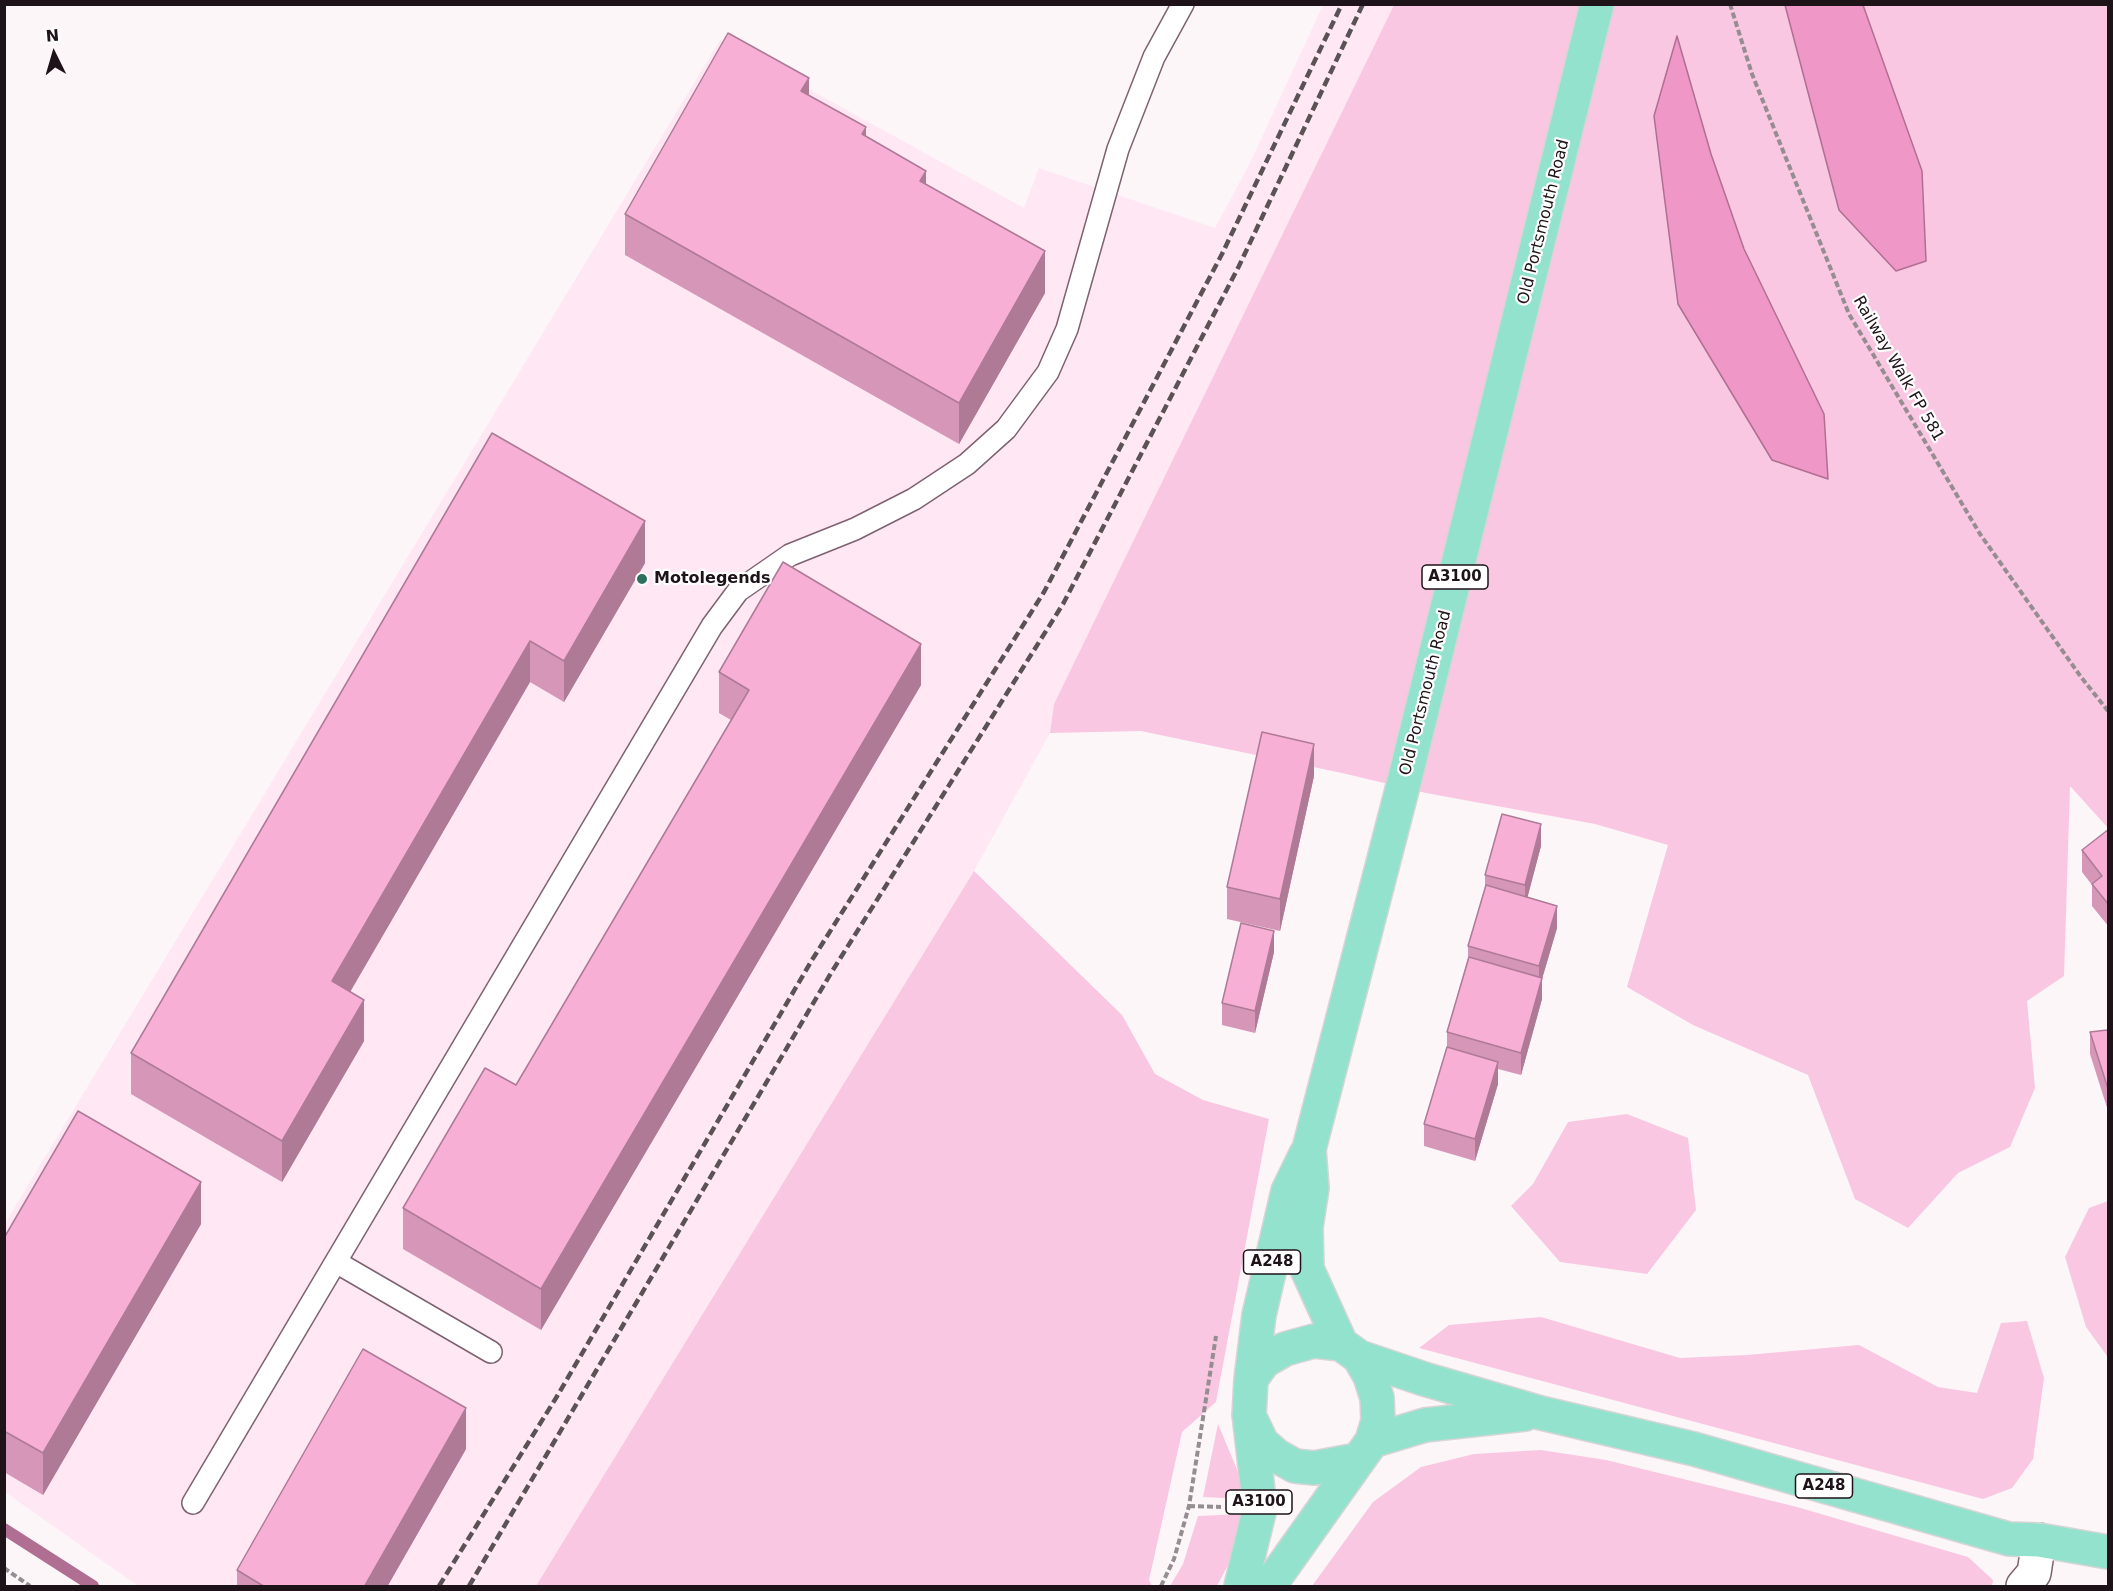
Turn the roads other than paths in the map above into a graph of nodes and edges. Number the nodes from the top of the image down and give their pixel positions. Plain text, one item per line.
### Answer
1 (1183, 4) edge
2 (1597, 4) edge
3 (1308, 1149) junction
4 (336, 1262) junction
5 (1350, 1350) junction
6 (491, 1352) dead end
7 (1251, 1379) junction
8 (1541, 1413) junction
9 (1250, 1416) junction
10 (1364, 1451) junction
11 (193, 1503) dead end
12 (2039, 1540) junction
13 (2109, 1552) edge
14 (1241, 1587) edge
15 (1269, 1587) edge
16 (2023, 1587) edge

1 - 4 lane
2 - 3 main road, Old Portsmouth Road / A3100
3 - 5 main road, Old Portsmouth Road / A3100
3 - 7 main road, A248
4 - 6 lane
4 - 11 lane
5 - 7 main road
5 - 8 main road, A248
5 - 10 main road
7 - 9 main road
8 - 10 main road, A248
8 - 12 main road, A248
9 - 10 main road
9 - 14 main road, A3100
10 - 15 main road, A3100
12 - 13 main road, A248
12 - 16 street

